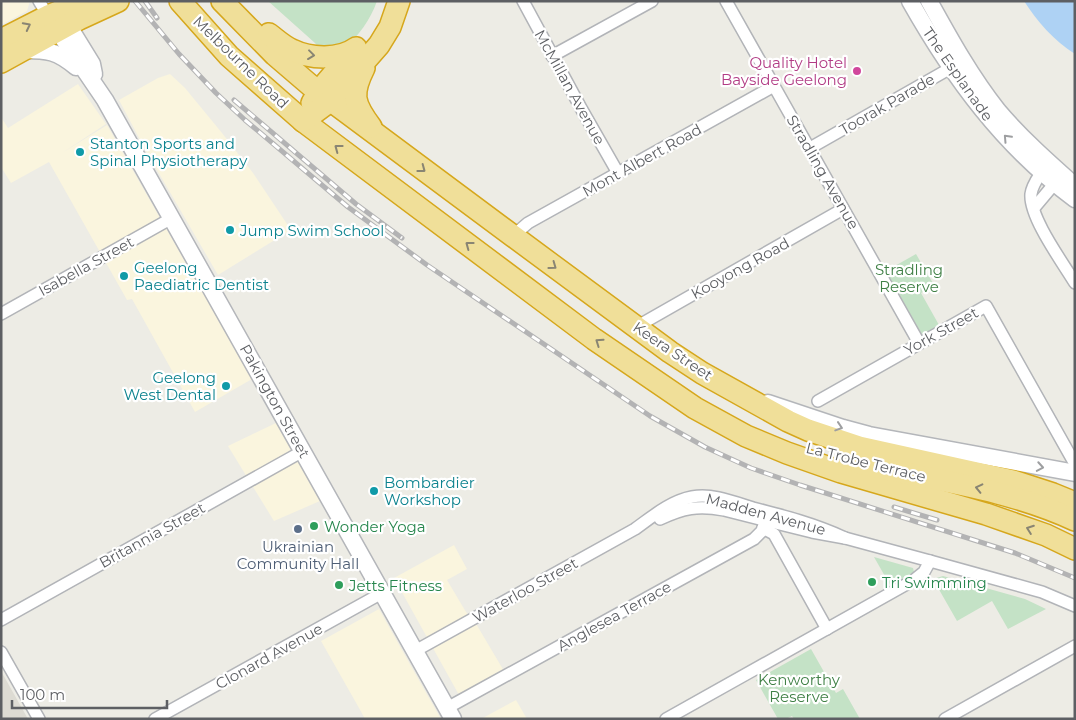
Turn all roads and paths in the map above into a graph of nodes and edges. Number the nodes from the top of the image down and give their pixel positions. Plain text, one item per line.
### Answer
1 (85, 1) edge
2 (118, 1) edge
3 (180, 1) edge
4 (222, 1) edge
5 (227, 1) edge
6 (384, 1) edge
7 (398, 1) edge
8 (522, 1) edge
9 (652, 1) edge
10 (726, 1) edge
11 (910, 1) edge
12 (929, 1) edge
13 (54, 14) edge
14 (1, 40) edge
15 (378, 45) junction
16 (356, 48) junction
17 (22, 50) junction
18 (552, 56) junction
19 (1, 62) edge
20 (957, 64) junction
21 (95, 83) junction
22 (774, 86) junction
23 (324, 96) junction
24 (303, 121) junction
25 (383, 140) junction
26 (810, 148) junction
27 (618, 173) junction
28 (1052, 174) junction
29 (1075, 186) edge
30 (1075, 199) edge
31 (1034, 208) junction
32 (844, 209) junction
33 (172, 218) junction
34 (513, 236) junction
35 (1075, 283) edge
36 (1, 314) edge
37 (636, 327) junction
38 (919, 343) junction
39 (639, 370) junction
40 (745, 396) junction
41 (818, 401) dead end
42 (303, 451) junction
43 (1075, 464) edge
44 (1075, 473) edge
45 (688, 503) joint
46 (1075, 503) edge
47 (766, 520) junction
48 (1075, 520) edge
49 (1075, 549) edge
50 (930, 561) junction
51 (382, 593) junction
52 (1075, 606) edge
53 (1, 620) edge
54 (827, 629) junction
55 (1075, 646) edge
56 (415, 651) junction
57 (1, 652) edge
58 (450, 713) edge
59 (39, 719) edge
60 (155, 719) edge
61 (666, 719) edge
62 (945, 719) edge

1 - 13 highway
2 - 13 highway
3 - 24 highway, Melbourne Road
4 - 23 highway, Melbourne Road
5 -> 16 highway
6 - 16 highway
7 - 15 highway
8 - 18 street, McMillan Avenue
9 - 18 street
10 - 22 street, Stradling Avenue
11 - 20 street, The Esplanade
12 - 20 street, The Esplanade
14 -> 13 highway
13 - 17 highway
13 - 21 street, Pakington Street
15 - 23 highway
15 - 25 highway
16 - 23 highway
17 - 19 highway
17 - 21 street
18 - 27 street, McMillan Avenue
20 - 26 street, Toorak Parade
20 - 28 street, The Esplanade
21 - 33 street, Pakington Street
22 - 26 street, Stradling Avenue
22 - 27 street, Mont Albert Road
23 - 24 highway
23 - 25 highway, Keera Street
39 -> 24 highway
25 -> 34 highway, Keera Street
26 - 32 street, Stradling Avenue
27 - 34 street, Mont Albert Road
28 - 29 street
28 - 30 street
28 - 31 street
28 - 31 street
31 - 35 street
32 - 37 street, Kooyong Road
32 - 38 street, Stradling Avenue
33 - 36 street, Isabella Street
33 - 42 street, Pakington Street
34 -> 37 highway, Keera Street
37 - 40 highway, Keera Street
38 - 41 street, York Street
38 - 43 street, York Street
48 -> 39 highway, La Trobe Terrace
49 -> 39 highway
40 -> 44 street, Keera Street
40 - 46 highway, La Trobe Terrace
42 - 51 street, Pakington Street
42 - 53 street, Britannia Street
45 - 47 street, Madden Avenue
45 - 56 street, Waterloo Street
47 - 50 street, Madden Avenue
47 - 54 street
47 - 58 street, Anglesea Terrace
50 - 52 street, Madden Avenue
50 - 54 street
51 - 56 street, Pakington Street
51 - 60 street, Clonard Avenue
54 - 61 street
55 - 62 street
56 - 58 street, Pakington Street
57 - 59 street

